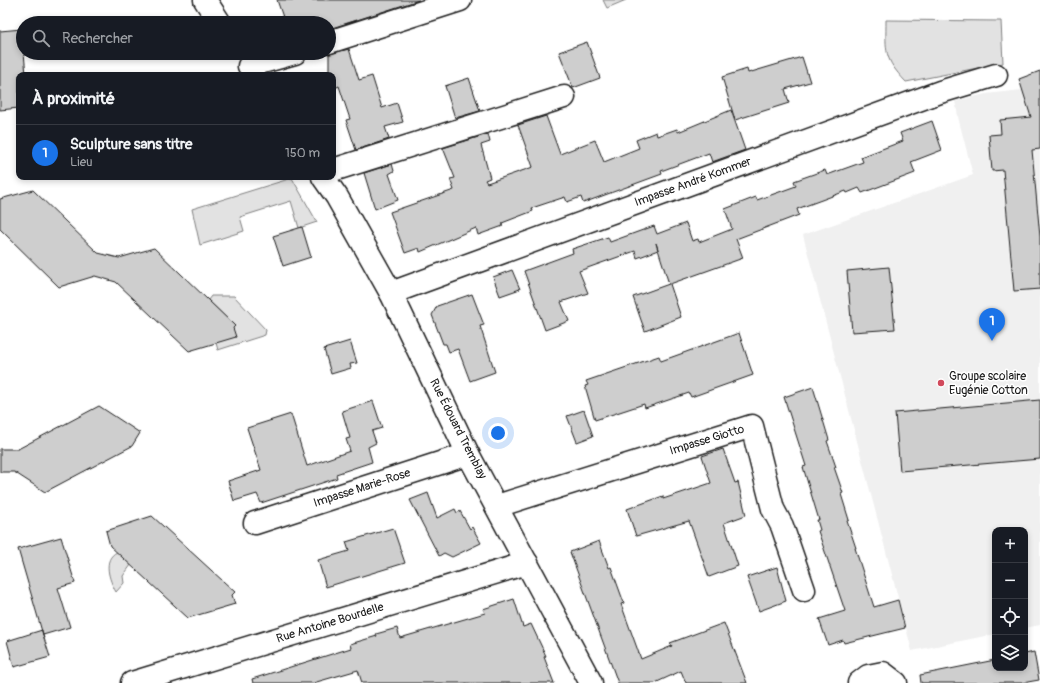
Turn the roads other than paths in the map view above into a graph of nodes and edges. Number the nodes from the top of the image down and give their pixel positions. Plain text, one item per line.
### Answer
1 (205, 0) edge
2 (460, 0) edge
3 (215, 16) edge
4 (336, 40) edge
5 (268, 60) edge
6 (248, 65) edge
7 (996, 75) dead end
8 (564, 97) dead end
9 (336, 169) edge
10 (325, 180) edge
11 (391, 293) junction
12 (468, 454) junction
13 (497, 506) junction
14 (255, 523) dead end
15 (527, 564) junction
16 (804, 590) dead end
17 (132, 683) edge
18 (590, 683) edge
19 (859, 683) edge
20 (896, 683) edge

1 - 3 street
2 - 4 street
5 - 6 street
7 - 11 street, Impasse André Kommer
8 - 9 street
10 - 11 street, Rue Édouard Tremblay
11 - 12 street, Rue Édouard Tremblay
12 - 13 street, Rue Édouard Tremblay
12 - 14 street, Impasse Marie-Rose
13 - 15 street, Rue Édouard Tremblay
13 - 16 street, Impasse Giotto
15 - 17 street, Rue Antoine Bourdelle
15 - 18 street, Rue Édouard Tremblay
19 - 20 street

